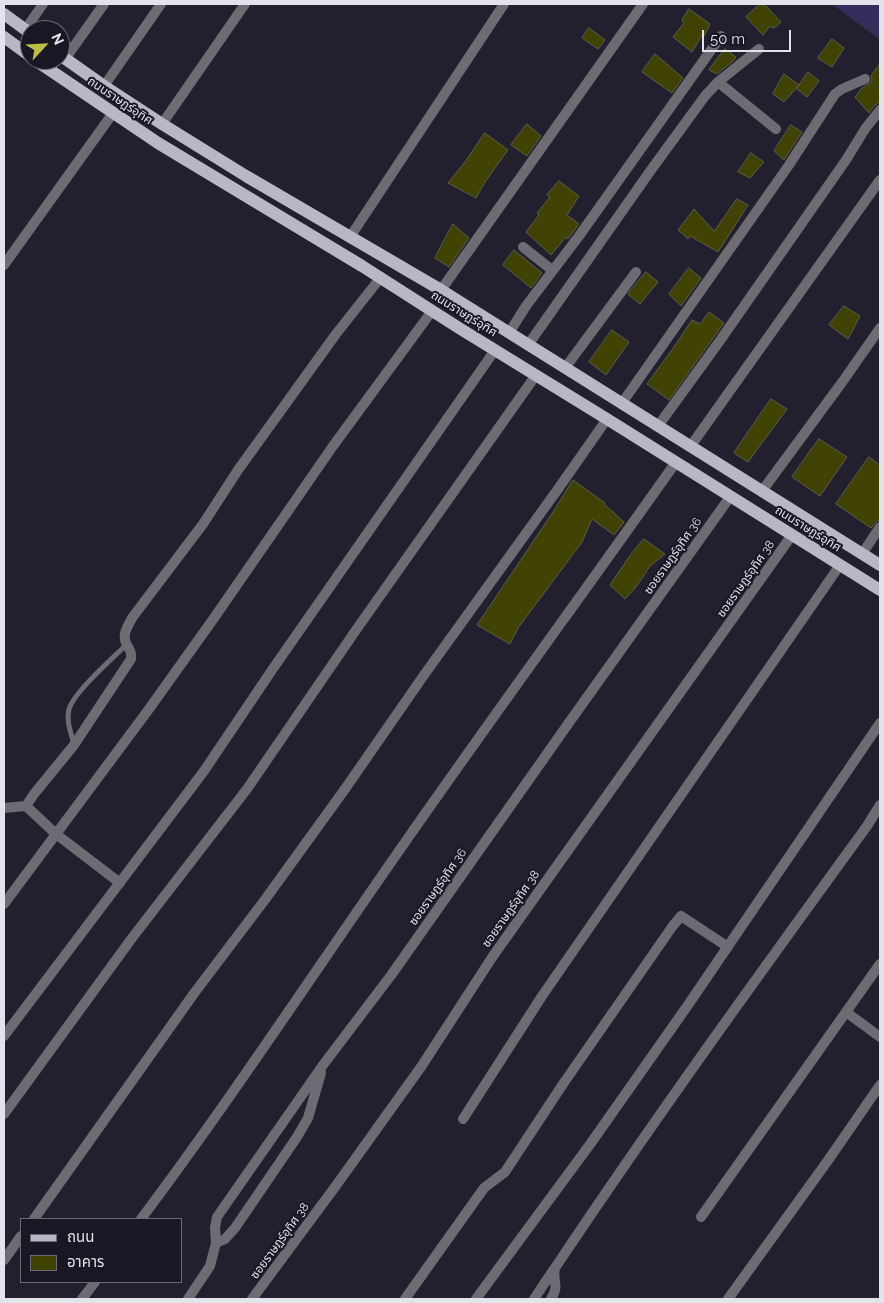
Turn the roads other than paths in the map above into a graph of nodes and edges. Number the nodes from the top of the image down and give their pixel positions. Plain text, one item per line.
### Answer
1 (43, 4) edge
2 (104, 4) edge
3 (161, 4) edge
4 (245, 4) edge
5 (504, 4) edge
6 (643, 4) edge
7 (4, 14) edge
8 (34, 20) edge
9 (20, 27) edge
10 (721, 36) dead end
11 (4, 38) edge
12 (70, 48) edge
13 (20, 49) edge
14 (759, 49) dead end
15 (70, 62) edge
16 (50, 70) edge
17 (865, 79) dead end
18 (718, 82) junction
19 (104, 86) junction
20 (880, 110) edge
21 (113, 113) junction
22 (162, 124) junction
23 (776, 129) dead end
24 (880, 180) edge
25 (350, 237) junction
26 (523, 246) dead end
27 (371, 249) junction
28 (4, 265) edge
29 (362, 266) junction
30 (552, 270) junction
31 (636, 272) dead end
32 (380, 277) junction
33 (441, 290) junction
34 (432, 311) junction
35 (880, 328) edge
36 (509, 333) junction
37 (528, 345) junction
38 (496, 350) junction
39 (565, 368) junction
40 (536, 374) junction
41 (622, 403) junction
42 (607, 419) junction
43 (658, 426) junction
44 (690, 447) junction
45 (676, 462) junction
46 (762, 491) junction
47 (730, 497) junction
48 (880, 527) edge
49 (792, 535) junction
50 (862, 554) junction
51 (840, 565) junction
52 (880, 565) edge
53 (880, 590) edge
54 (126, 645) junction
55 (880, 722) edge
56 (74, 744) junction
57 (880, 805) edge
58 (26, 806) junction
59 (4, 808) edge
60 (56, 834) junction
61 (120, 883) junction
62 (4, 904) edge
63 (728, 947) junction
64 (880, 964) edge
65 (846, 1012) junction
66 (4, 1036) edge
67 (880, 1037) edge
68 (323, 1065) junction
69 (880, 1085) edge
70 (4, 1114) edge
71 (463, 1119) dead end
72 (701, 1217) dead end
73 (35, 1218) edge
74 (142, 1218) edge
75 (20, 1237) edge
76 (216, 1243) junction
77 (4, 1260) edge
78 (555, 1268) junction
79 (94, 1283) edge
80 (82, 1299) edge
81 (188, 1299) edge
82 (252, 1299) edge
83 (405, 1299) edge
84 (476, 1299) edge
85 (534, 1299) edge
86 (551, 1299) edge
87 (728, 1299) edge

1 - 8 street
2 - 12 street
3 - 19 street
4 - 22 street
5 - 25 street
6 - 33 street
7 - 9 main road
10 - 30 street
11 - 13 main road
14 - 18 street
15 - 19 main road, ถนนราษฎร์อุทิศ
16 - 21 main road, ถนนราษฎร์อุทิศ
17 - 41 street
18 - 23 street
18 - 37 street
19 - 22 main road, ถนนราษฎร์อุทิศ
20 - 43 street
21 - 28 street
21 - 29 main road, ถนนราษฎร์อุทิศ
22 - 25 main road, ถนนราษฎร์อุทิศ
24 - 44 street
25 - 27 main road, ถนนราษฎร์อุทิศ
26 - 30 street
27 - 29 main road
27 - 33 main road, ถนนราษฎร์อุทิศ
29 - 32 main road, ถนนราษฎร์อุทิศ
30 - 36 street
31 - 39 street
32 - 34 main road, ถนนราษฎร์อุทิศ
32 - 54 street
33 - 36 main road, ถนนราษฎร์อุทิศ
34 - 38 main road, ถนนราษฎร์อุทิศ
34 - 60 street
35 - 46 street
36 - 37 main road, ถนนราษฎร์อุทิศ
37 - 39 main road, ถนนราษฎร์อุทิศ
38 - 40 main road, ถนนราษฎร์อุทิศ
38 - 61 street
39 - 41 main road, ถนนราษฎร์อุทิศ
40 - 42 main road, ถนนราษฎร์อุทิศ
40 - 70 street
41 - 43 main road, ถนนราษฎร์อุทิศ
42 - 45 main road, ถนนราษฎร์อุทิศ
42 - 73 street
43 - 44 main road, ถนนราษฎร์อุทิศ
44 - 46 main road, ถนนราษฎร์อุทิศ
45 - 47 main road, ถนนราษฎร์อุทิศ
45 - 74 street
46 - 50 main road, ถนนราษฎร์อุทิศ
47 - 49 main road, ถนนราษฎร์อุทิศ
47 - 68 street, ซอยราษฎร์อุทิศ 36
48 - 50 street
49 - 51 main road, ถนนราษฎร์อุทิศ
49 - 82 street, ซอยราษฎร์อุทิศ 38
50 - 52 main road, ถนนราษฎร์อุทิศ
51 - 53 main road, ถนนราษฎร์อุทิศ
51 - 71 street
54 - 56 street
54 - 56 lane
55 - 63 street
56 - 58 street
57 - 78 street
58 - 59 street
58 - 60 street
60 - 61 street
60 - 62 street
61 - 66 street
63 - 83 street
63 - 84 street
64 - 65 street
65 - 67 street
65 - 72 street
68 - 76 street, ซอยราษฎร์อุทิศ 36
68 - 76 street
69 - 87 street
75 - 77 street
76 - 81 street, ซอยราษฎร์อุทิศ 36
78 - 85 street
78 - 86 street
79 - 80 street

